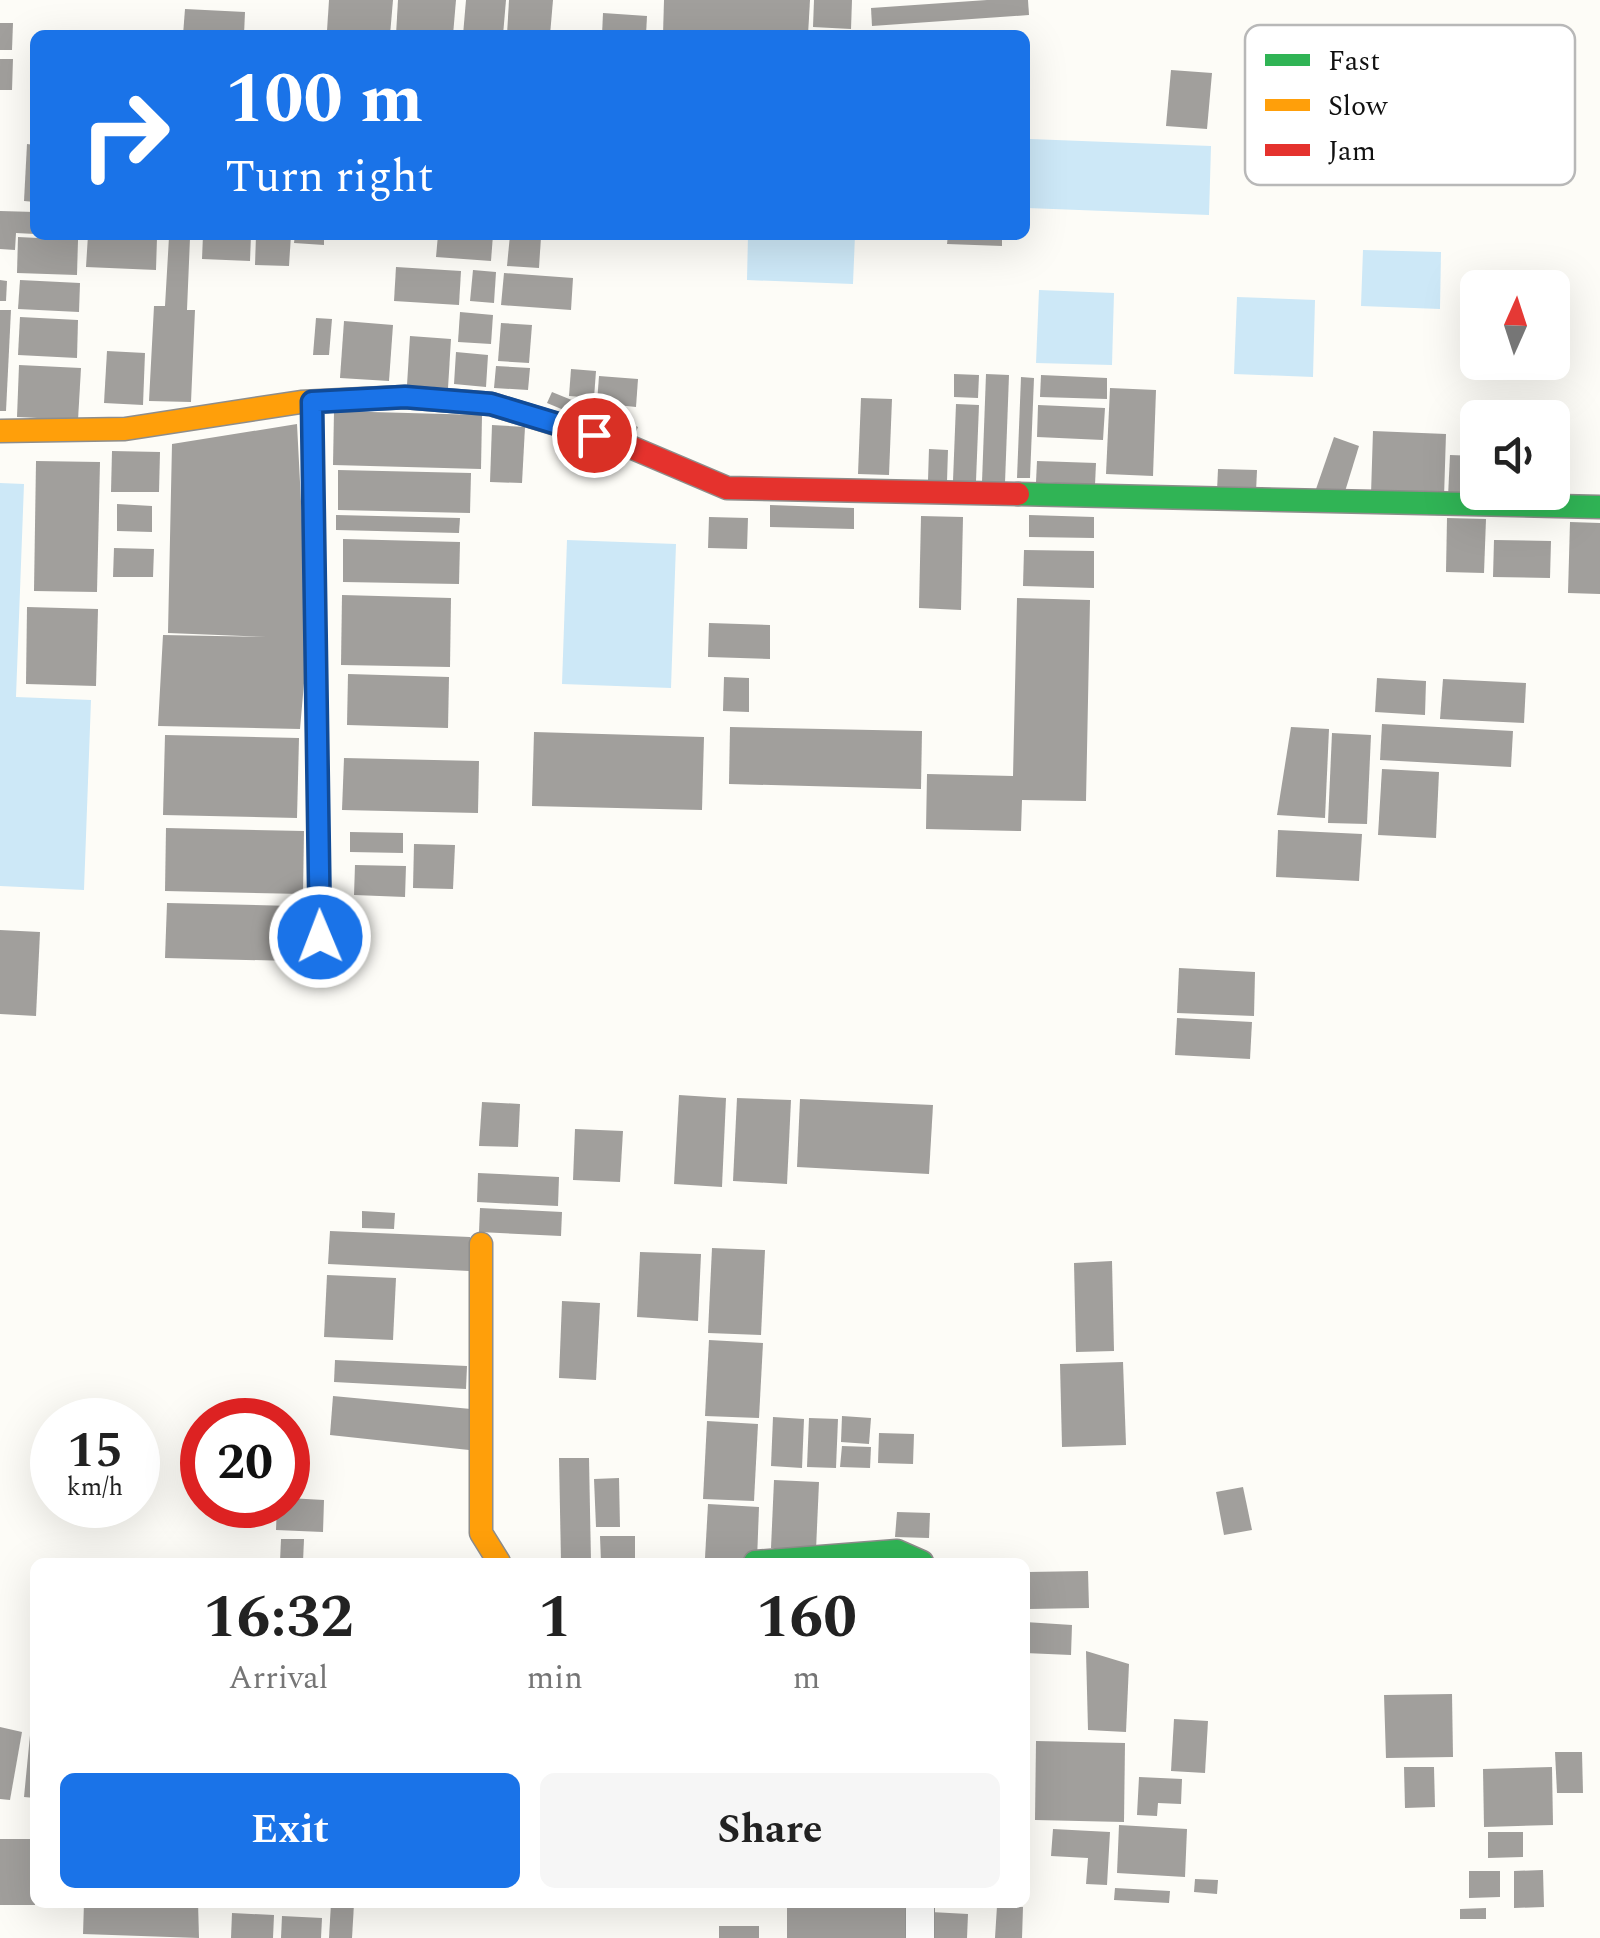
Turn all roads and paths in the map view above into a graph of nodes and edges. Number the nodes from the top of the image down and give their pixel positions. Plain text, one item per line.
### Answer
1 (312, 402) junction
2 (0, 431) edge
3 (1600, 506) edge
4 (320, 937) dead end
5 (481, 1244) dead end
6 (496, 1558) edge
7 (807, 1558) edge
8 (913, 1558) edge
9 (920, 1908) edge
10 (920, 1938) edge

1 - 2 street
1 - 3 street
1 - 4 lane
5 - 6 street
7 - 8 street
9 - 10 street

